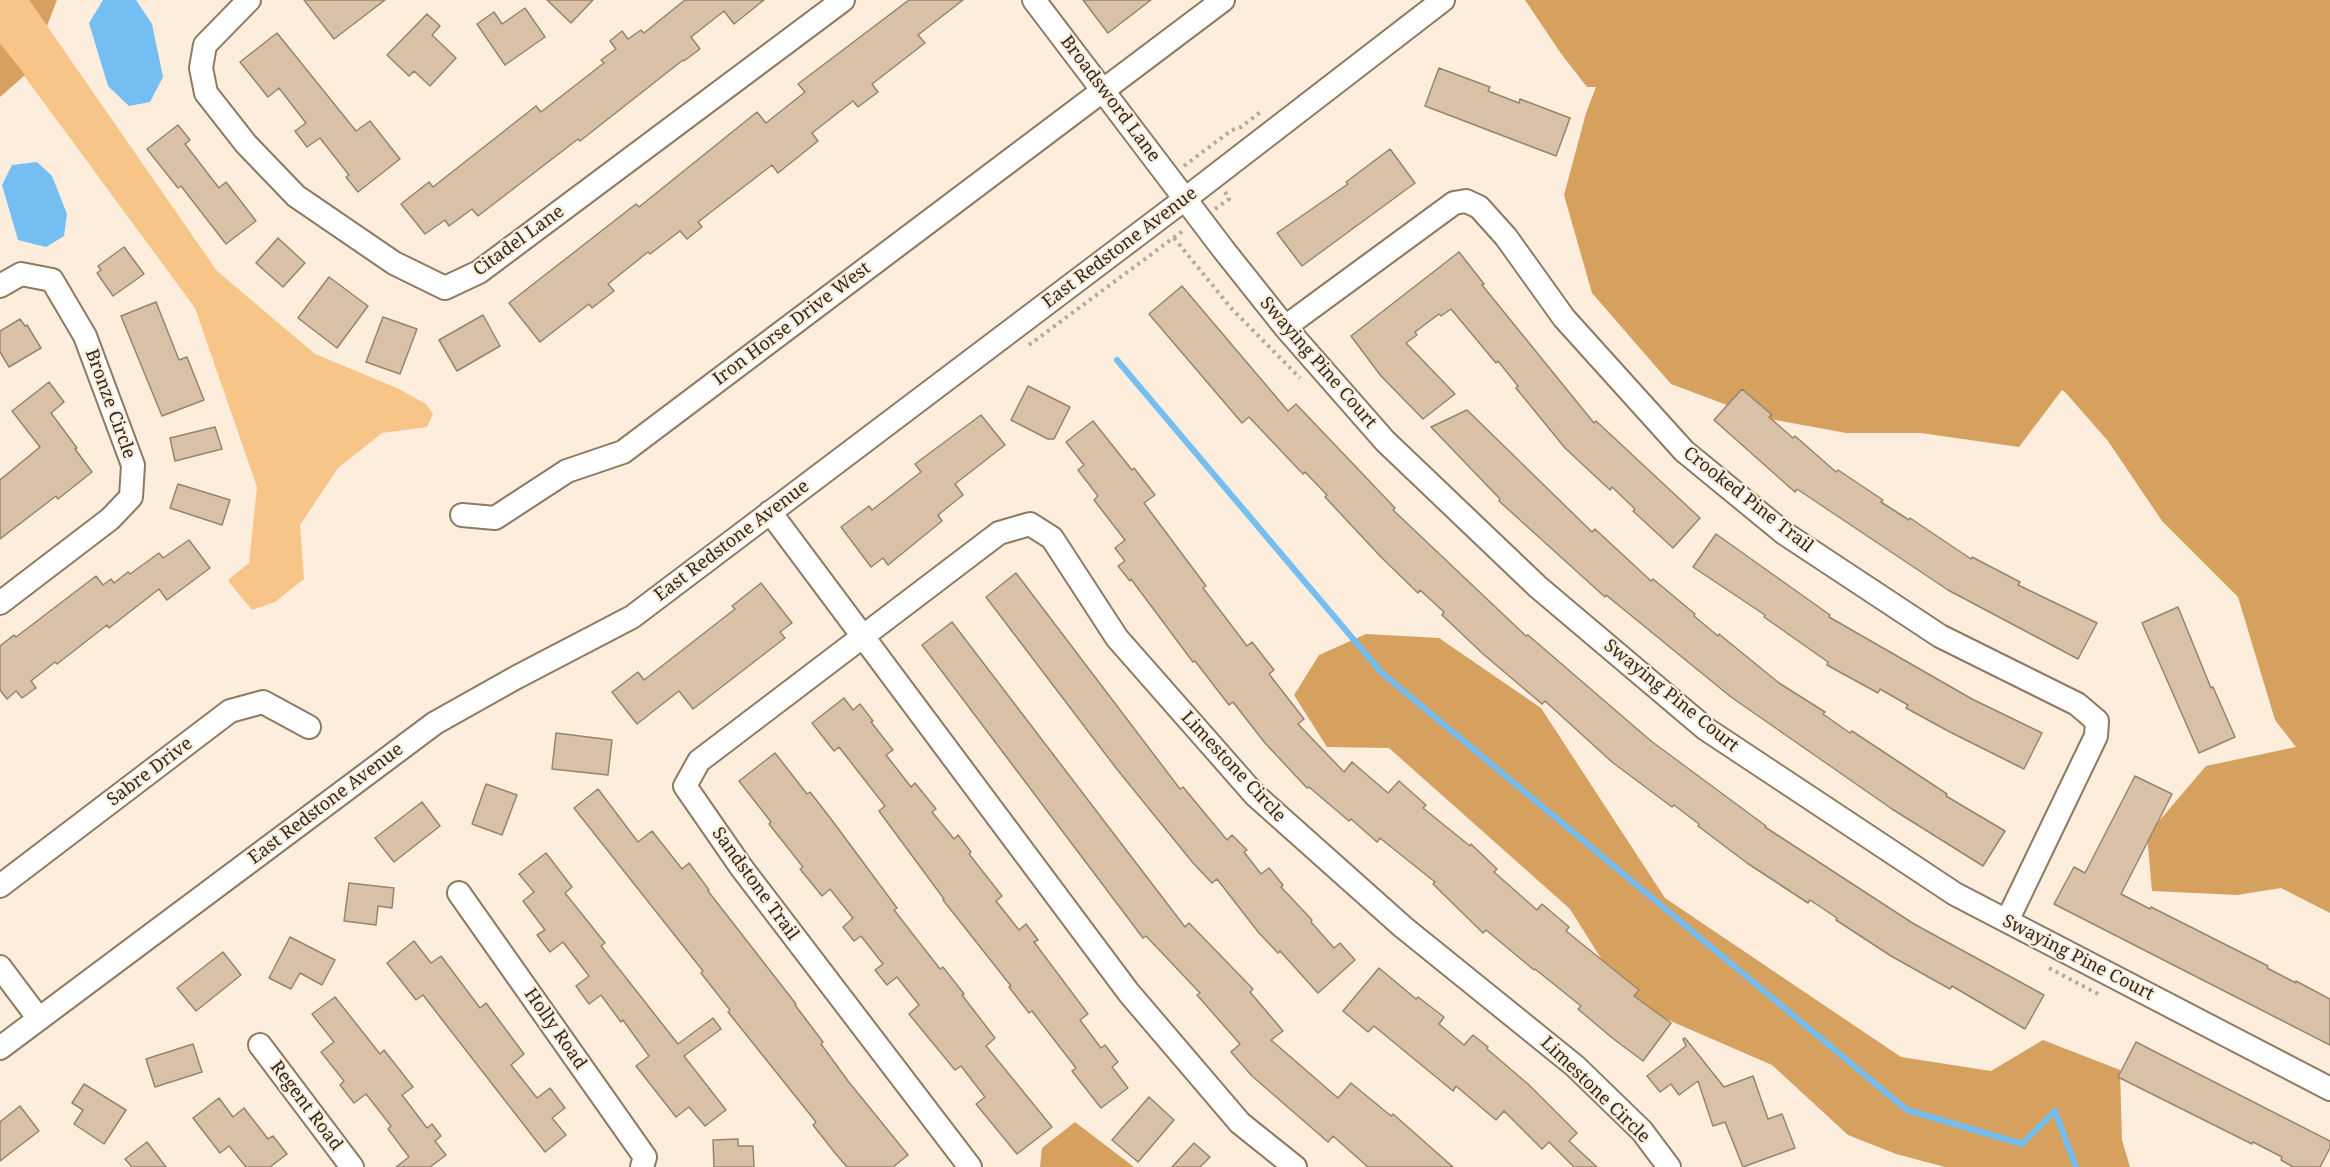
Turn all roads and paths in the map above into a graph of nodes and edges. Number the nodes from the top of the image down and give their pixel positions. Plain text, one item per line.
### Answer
1 (249, 0) edge
2 (843, 0) edge
3 (1034, 0) edge
4 (1223, 0) edge
5 (1443, 0) edge
6 (1103, 89) junction
7 (1269, 106) dead end
8 (1169, 178) junction
9 (1185, 199) junction
10 (0, 286) edge
11 (1285, 327) junction
12 (770, 512) junction
13 (462, 515) dead end
14 (0, 603) edge
15 (863, 636) junction
16 (309, 727) dead end
17 (0, 886) edge
18 (459, 893) dead end
19 (2007, 921) junction
20 (0, 967) edge
21 (39, 1019) junction
22 (260, 1045) dead end
23 (0, 1048) edge
24 (2330, 1089) edge
25 (352, 1167) edge
26 (642, 1167) edge
27 (969, 1167) edge
28 (1295, 1167) edge
29 (1669, 1167) edge

1 - 2 street, Citadel Lane
3 - 6 street, Broadsword Lane
4 - 6 street, Iron Horse Drive West
5 - 9 street, East Redstone Avenue
6 - 8 street, Broadsword Lane
6 - 13 street, Iron Horse Drive West
7 - 8 path
8 - 9 street, Broadsword Lane
9 - 11 street, Swaying Pine Court
9 - 12 street, East Redstone Avenue
10 - 14 street, Bronze Circle
11 - 19 street, Swaying Pine Court
11 - 19 street, Crooked Pine Trail
12 - 15 street
12 - 21 street, East Redstone Avenue
15 - 27 street, Sandstone Trail
15 - 28 street
15 - 29 street, Limestone Circle
16 - 17 street, Sabre Drive
18 - 26 street, Holly Road
19 - 24 street, Swaying Pine Court
20 - 21 street
21 - 23 street, East Redstone Avenue
22 - 25 street, Regent Road

